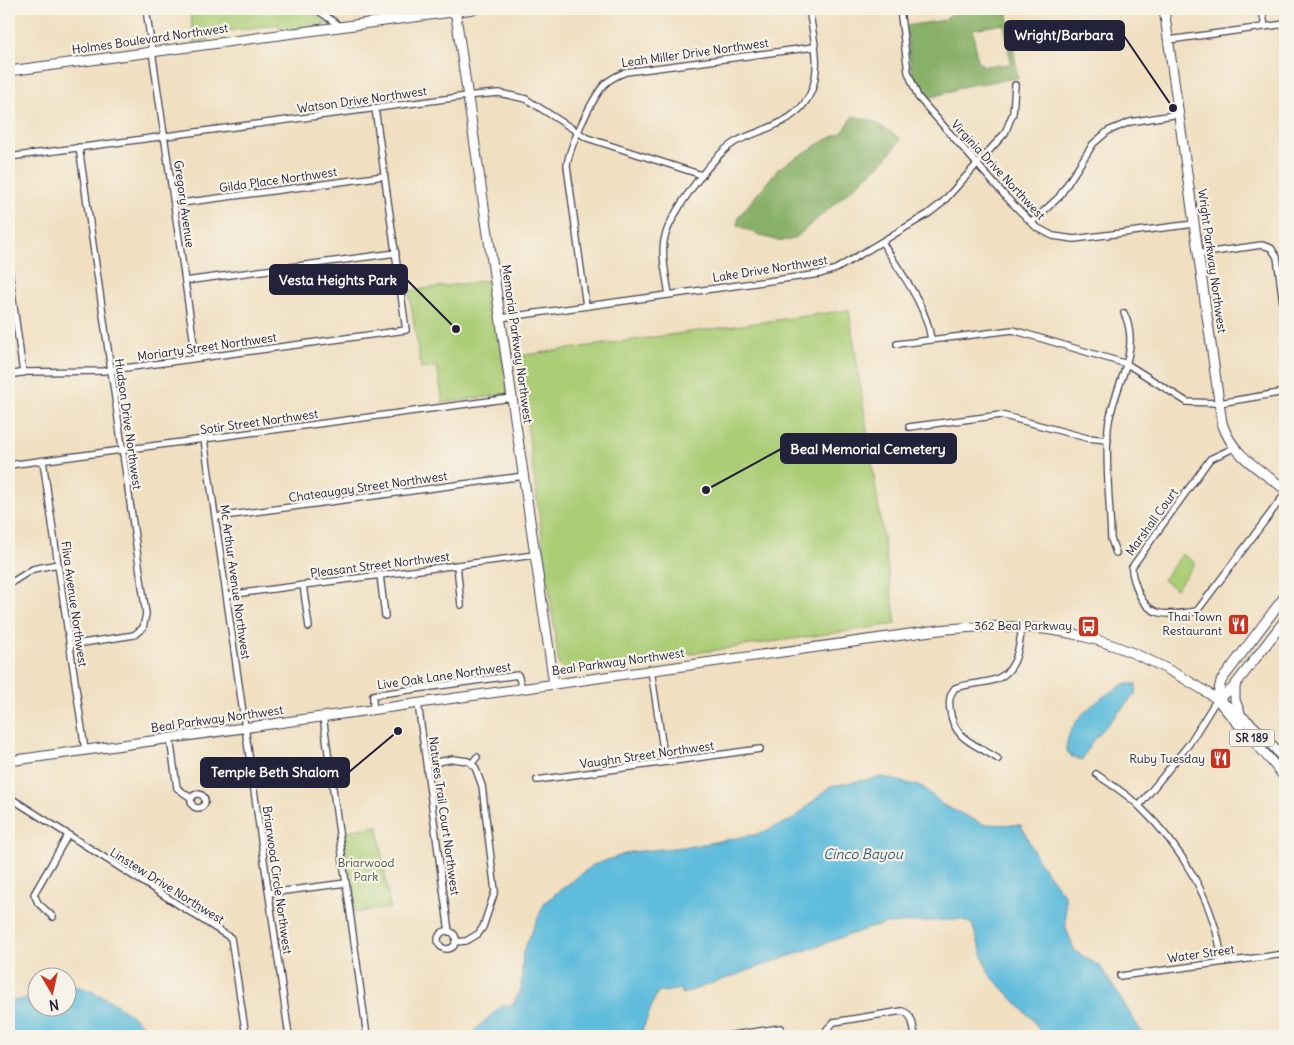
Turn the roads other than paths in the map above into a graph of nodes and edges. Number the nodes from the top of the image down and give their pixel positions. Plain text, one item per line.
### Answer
1 (146, 9) edge
2 (316, 9) edge
3 (474, 9) edge
4 (809, 9) edge
5 (900, 9) edge
6 (1164, 9) edge
7 (1262, 9) edge
8 (455, 10) edge
9 (1285, 24) edge
10 (340, 26) junction
11 (1265, 27) junction
12 (1169, 40) junction
13 (814, 47) junction
14 (152, 51) junction
15 (9, 70) edge
16 (1015, 85) dead end
17 (467, 96) junction
18 (375, 108) junction
19 (1179, 114) junction
20 (578, 132) junction
21 (164, 136) junction
22 (79, 148) junction
23 (9, 157) edge
24 (977, 165) junction
25 (702, 175) junction
26 (384, 176) junction
27 (174, 204) junction
28 (1031, 223) junction
29 (1194, 224) junction
30 (882, 242) junction
31 (396, 253) junction
32 (1198, 254) junction
33 (9, 270) edge
34 (185, 281) junction
35 (669, 295) junction
36 (586, 306) junction
37 (1124, 313) dead end
38 (500, 318) junction
39 (1285, 319) edge
40 (931, 339) junction
41 (898, 344) dead end
42 (196, 358) junction
43 (1127, 364) junction
44 (110, 370) junction
45 (23, 373) junction
46 (9, 375) edge
47 (1285, 392) edge
48 (512, 398) junction
49 (1219, 403) junction
50 (908, 427) dead end
51 (204, 439) junction
52 (1108, 440) junction
53 (1234, 448) junction
54 (122, 450) junction
55 (43, 461) junction
56 (9, 466) edge
57 (524, 476) junction
58 (1285, 489) edge
59 (1285, 494) edge
60 (216, 517) junction
61 (1116, 553) dead end
62 (536, 555) junction
63 (58, 564) junction
64 (457, 565) junction
65 (380, 575) junction
66 (9, 584) edge
67 (304, 585) junction
68 (227, 595) junction
69 (1285, 596) edge
70 (461, 605) dead end
71 (385, 616) dead end
72 (1285, 620) edge
73 (1022, 626) junction
74 (309, 627) dead end
75 (70, 645) junction
76 (651, 670) junction
77 (554, 684) junction
78 (1235, 686) junction
79 (522, 688) junction
80 (1217, 699) junction
81 (418, 703) junction
82 (373, 709) junction
83 (1240, 714) junction
84 (323, 716) junction
85 (246, 727) junction
86 (170, 738) junction
87 (760, 748) dead end
88 (86, 750) junction
89 (477, 757) dead end
90 (998, 759) dead end
91 (9, 760) edge
92 (1285, 761) edge
93 (665, 762) junction
94 (472, 763) junction
95 (427, 764) junction
96 (1096, 774) dead end
97 (1285, 778) edge
98 (537, 780) dead end
99 (9, 797) edge
100 (191, 798) dead end
101 (1139, 806) junction
102 (68, 835) junction
103 (346, 883) junction
104 (269, 893) junction
105 (53, 917) dead end
106 (449, 932) junction
107 (455, 942) junction
108 (1285, 954) edge
109 (1222, 961) junction
110 (1120, 976) dead end
111 (781, 1028) dead end
112 (246, 1036) edge
113 (289, 1036) edge
114 (367, 1036) edge
115 (726, 1036) edge
116 (826, 1036) edge
117 (914, 1036) edge

1 - 14 street, Gregory Avenue
2 - 10 street
3 - 8 main road, Holmes Boulevard Northwest
4 - 13 street
5 - 24 street, Virginia Drive Northwest
6 - 12 main road, Wright Parkway Northwest
7 - 11 street
8 - 10 main road, Holmes Boulevard Northwest
8 - 17 main road, Memorial Parkway Northwest
9 - 11 street
10 - 14 main road, Holmes Boulevard Northwest
11 - 12 street
12 - 19 main road, Wright Parkway Northwest
13 - 20 street, Leah Miller Drive Northwest
13 - 25 street
14 - 15 main road, Holmes Boulevard Northwest
14 - 21 street, Gregory Avenue
16 - 24 street, Lake Drive Northwest
17 - 18 street, Watson Drive Northwest
17 - 20 street, Watson Drive Northwest
17 - 38 main road, Memorial Parkway Northwest
18 - 21 street, Watson Drive Northwest
18 - 26 street
19 - 28 street
19 - 29 main road, Wright Parkway Northwest
20 - 25 street, Watson Drive Northwest
20 - 36 street, Leah Miller Drive Northwest
21 - 22 street, Watson Drive Northwest
21 - 27 street, Gregory Avenue
22 - 23 street, Watson Drive Northwest
22 - 44 street, Hudson Drive Northwest
24 - 28 street, Virginia Drive Northwest
24 - 30 street, Lake Drive Northwest
25 - 35 street
26 - 27 street, Gilda Place Northwest
26 - 31 street
27 - 34 street, Gregory Avenue
28 - 29 street, Virginia Drive Northwest
29 - 32 main road, Wright Parkway Northwest
30 - 35 street, Lake Drive Northwest
30 - 40 street
31 - 34 street
31 - 42 street, Moriarty Street Northwest
32 - 39 street
32 - 49 main road, Wright Parkway Northwest
33 - 45 street
34 - 42 street, Gregory Avenue
35 - 36 street, Lake Drive Northwest
36 - 38 street, Lake Drive Northwest
37 - 43 street
38 - 48 main road, Memorial Parkway Northwest
40 - 41 street
40 - 43 street
42 - 44 street, Moriarty Street Northwest
43 - 49 street
43 - 52 street
44 - 45 street, Moriarty Street Northwest
44 - 54 street, Hudson Drive Northwest
45 - 46 street, Moriarty Street Northwest
47 - 49 street
48 - 51 street, Sotir Street Northwest
48 - 57 main road, Memorial Parkway Northwest
49 - 53 main road, Wright Parkway Northwest
50 - 52 street
51 - 54 street, Sotir Street Northwest
51 - 60 street, Mc Arthur Avenue Northwest
52 - 61 street
53 - 58 main road, Wright Parkway Northwest
53 - 59 street, Marshall Court
54 - 55 street, Sotir Street Northwest
54 - 75 street, Hudson Drive Northwest
55 - 56 street, Sotir Street Northwest
55 - 63 street, Fliva Avenue Northwest
57 - 60 street, Chateaugay Street Northwest
57 - 62 main road, Memorial Parkway Northwest
60 - 68 street, Mc Arthur Avenue Northwest
62 - 64 street, Pleasant Street Northwest
62 - 77 main road, Memorial Parkway Northwest
63 - 66 street
63 - 75 street, Fliva Avenue Northwest
64 - 65 street, Pleasant Street Northwest
64 - 70 street
65 - 67 street, Pleasant Street Northwest
65 - 71 street
67 - 68 street, Pleasant Street Northwest
67 - 74 street
68 - 85 street, Mc Arthur Avenue Northwest
69 - 80 main road
72 - 78 main road
73 - 76 main road, Beal Parkway Northwest / SR 189
73 - 80 main road, Beal Parkway Northwest / SR 189
73 - 90 street
75 - 88 street, Fliva Avenue Northwest
76 - 77 main road, Beal Parkway Northwest / SR 189
76 - 93 street
77 - 79 main road, Beal Parkway Northwest / SR 189
78 - 80 main road
78 - 83 main road
79 - 81 main road, Beal Parkway Northwest / SR 189
79 - 82 street, Live Oak Lane Northwest
80 - 83 main road, Beal Parkway Northwest / SR 189
80 - 97 main road, Beal Parkway Northwest / SR 189
80 - 101 street
81 - 82 main road, Beal Parkway Northwest / SR 189
81 - 95 street, Natures Trail Court Northwest
82 - 84 main road, Beal Parkway Northwest / SR 189
83 - 92 main road, Beal Parkway Northwest / SR 189
84 - 85 main road, Beal Parkway Northwest / SR 189
84 - 103 street
85 - 86 main road, Beal Parkway Northwest / SR 189
85 - 104 street, Briarwood Circle Northwest
86 - 88 main road, Beal Parkway Northwest / SR 189
86 - 100 street
87 - 93 street, Vaughn Street Northwest
88 - 91 main road, Beal Parkway Northwest / SR 189
89 - 94 street
93 - 98 street, Vaughn Street Northwest
94 - 95 street
94 - 107 street
95 - 106 street, Natures Trail Court Northwest
96 - 101 street
99 - 102 street, Linstew Drive Northwest
101 - 109 street
102 - 105 street
102 - 112 street, Linstew Drive Northwest
103 - 104 street
103 - 114 street
104 - 113 street, Briarwood Circle Northwest
106 - 107 street, Natures Trail Court Northwest
106 - 107 street, Natures Trail Court Northwest
108 - 109 street, Water Street
109 - 110 street, Water Street
111 - 115 street
116 - 117 street

